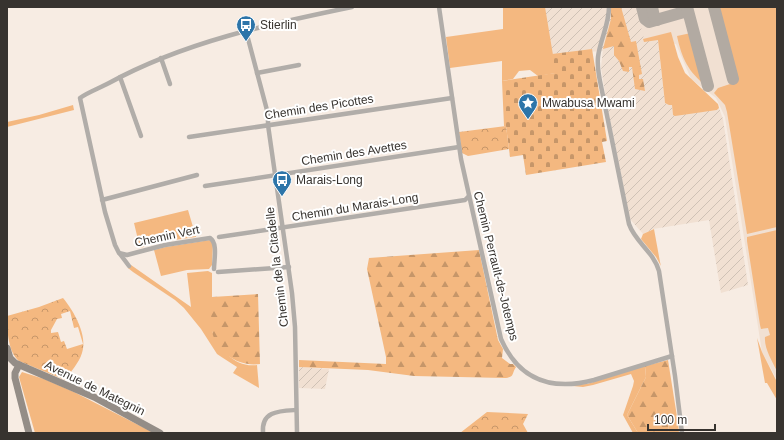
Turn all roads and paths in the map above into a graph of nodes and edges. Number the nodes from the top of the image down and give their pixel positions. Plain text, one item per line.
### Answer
1 (352, 7) edge
2 (439, 7) edge
3 (609, 7) edge
4 (246, 31) junction
5 (161, 58) junction
6 (299, 65) dead end
7 (257, 73) junction
8 (120, 77) junction
9 (170, 84) dead end
10 (452, 98) junction
11 (268, 125) junction
12 (141, 136) dead end
13 (189, 137) dead end
14 (459, 147) junction
15 (275, 175) junction
16 (197, 176) dead end
17 (205, 186) dead end
18 (469, 196) junction
19 (102, 200) junction
20 (283, 228) junction
21 (219, 236) dead end
22 (120, 254) junction
23 (129, 266) dead end
24 (289, 267) junction
25 (7, 348) edge
26 (672, 356) junction
27 (9, 361) edge
28 (19, 365) junction
29 (296, 410) junction
30 (29, 433) edge
31 (160, 433) edge
32 (263, 433) edge
33 (296, 433) edge
34 (682, 433) edge

1 - 4 street
2 - 10 street, Chemin Perrault-de-Jotemps
3 - 26 street
4 - 5 street
4 - 7 street, Chemin de la Citadelle
5 - 8 street
5 - 9 street
6 - 7 street
7 - 11 street, Chemin de la Citadelle
8 - 12 street
8 - 19 street, Chemin Vert
10 - 11 street, Chemin des Picottes
10 - 14 street, Chemin Perrault-de-Jotemps
11 - 13 street, Chemin des Picottes
11 - 15 street, Chemin de la Citadelle
14 - 15 street, Chemin des Avettes
14 - 18 street, Chemin Perrault-de-Jotemps
15 - 17 street, Chemin des Avettes
15 - 20 street, Chemin de la Citadelle
16 - 19 street
18 - 20 street, Chemin du Marais-Long
18 - 26 street, Chemin Perrault-de-Jotemps
19 - 22 street, Chemin Vert
20 - 21 street, Chemin du Marais-Long
20 - 24 street, Chemin de la Citadelle
22 - 23 street, Chemin Vert
22 - 24 street, Chemin Vert
24 - 29 street, Chemin de la Citadelle
25 - 27 main road
26 - 34 street
27 - 28 main road, Avenue de Mategnin
28 - 30 main road
28 - 31 main road, Avenue de Mategnin
29 - 32 street
29 - 33 street, Chemin de la Citadelle

